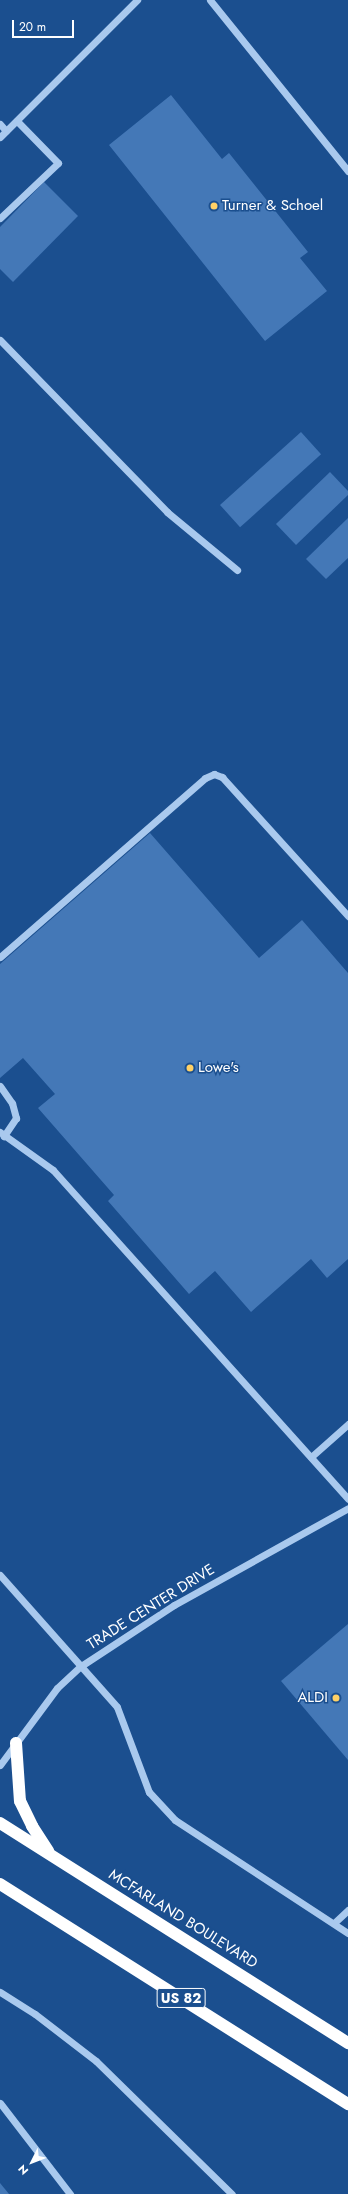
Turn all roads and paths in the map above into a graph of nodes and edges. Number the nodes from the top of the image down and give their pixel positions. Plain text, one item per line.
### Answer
1 (137, 0) edge
2 (210, 0) edge
3 (17, 120) junction
4 (0, 124) edge
5 (6, 131) junction
6 (0, 137) edge
7 (348, 171) edge
8 (0, 218) edge
9 (0, 340) edge
10 (237, 570) dead end
11 (348, 916) edge
12 (0, 957) edge
13 (0, 1086) edge
14 (2, 1134) edge
15 (348, 1424) edge
16 (311, 1457) junction
17 (348, 1499) edge
18 (348, 1508) edge
19 (0, 1575) edge
20 (81, 1666) junction
21 (16, 1743) junction
22 (0, 1765) edge
23 (0, 1823) edge
24 (50, 1853) junction
25 (0, 1884) edge
26 (0, 1893) edge
27 (14, 1893) junction
28 (348, 1910) edge
29 (334, 1923) junction
30 (348, 1933) edge
31 (0, 1992) edge
32 (348, 2043) edge
33 (0, 2103) edge
34 (348, 2104) edge
35 (70, 2194) edge
36 (232, 2194) edge

1 - 3 street
2 - 7 street
3 - 5 street
3 - 8 street
4 - 5 street
5 - 6 street
9 - 10 street
11 - 12 street
13 - 14 street
14 - 16 street
15 - 16 street
16 - 17 street
18 - 20 street, TRADE CENTER DRIVE
19 - 20 street
20 - 21 street, TRADE CENTER DRIVE
20 - 29 street
21 - 22 street, TRADE CENTER DRIVE
21 - 24 highway
23 - 24 highway, MCFARLAND BOULEVARD
24 - 32 highway, MCFARLAND BOULEVARD
25 - 27 highway, US 82
26 - 27 highway
27 - 34 highway, US 82
28 - 29 street
29 - 30 street
31 - 36 street
33 - 35 street

